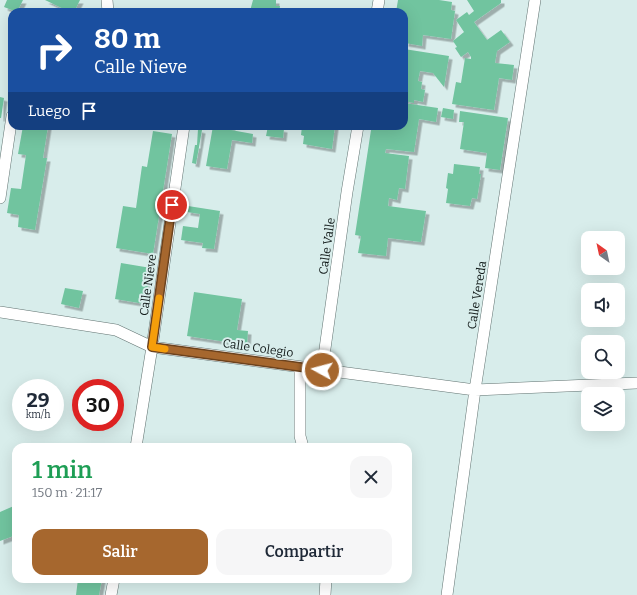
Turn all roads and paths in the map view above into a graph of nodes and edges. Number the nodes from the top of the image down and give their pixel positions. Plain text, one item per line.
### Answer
1 (534, 0) edge
2 (10, 130) edge
3 (183, 130) edge
4 (357, 130) edge
5 (0, 198) edge
6 (0, 312) edge
7 (152, 347) junction
8 (300, 367) junction
9 (322, 370) junction
10 (637, 383) edge
11 (475, 390) junction
12 (137, 443) edge
13 (302, 443) edge
14 (113, 583) edge
15 (326, 583) edge
16 (111, 595) edge
17 (325, 595) edge
18 (446, 595) edge

1 - 11 street, Calle Vereda
2 - 5 street
3 - 7 street, Calle Nieve
4 - 9 street, Calle Valle
6 - 7 street, Calle Colegio
7 - 8 street, Calle Colegio
7 - 12 street, Calle Nieve
8 - 9 street, Calle Colegio
8 - 13 street
9 - 11 street, Calle Colegio
10 - 11 street, Calle Colegio
11 - 18 street, Calle Vereda
14 - 16 street
15 - 17 street

